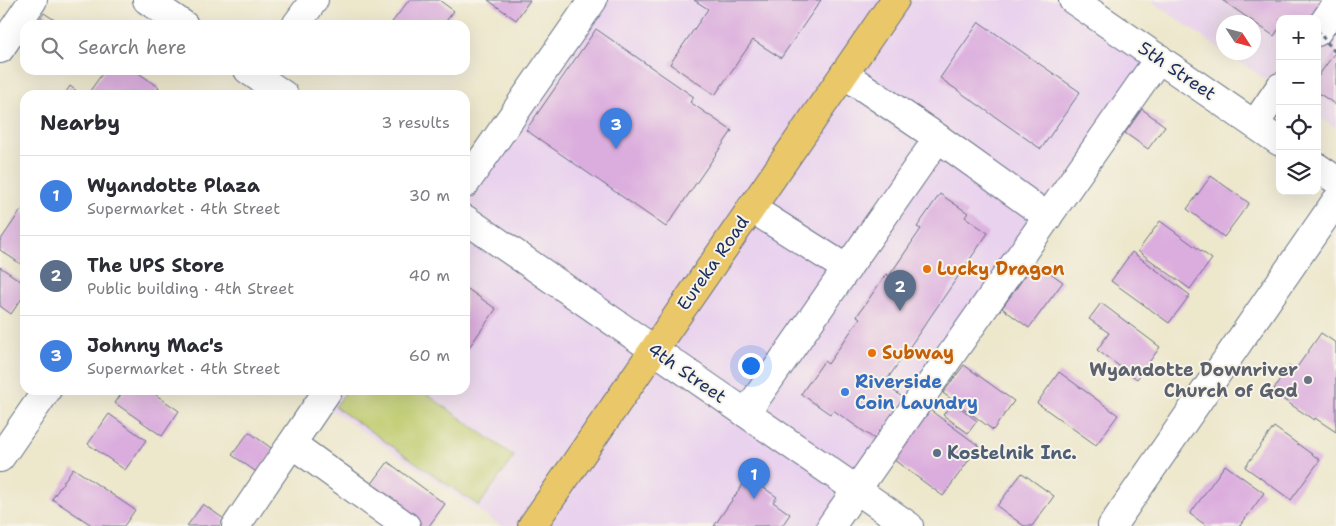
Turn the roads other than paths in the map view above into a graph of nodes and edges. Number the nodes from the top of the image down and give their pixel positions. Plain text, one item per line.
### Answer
1 (33, 0) edge
2 (147, 0) edge
3 (314, 0) edge
4 (593, 0) edge
5 (895, 0) edge
6 (1073, 0) edge
7 (1336, 5) edge
8 (177, 20) edge
9 (300, 20) edge
10 (1321, 26) edge
11 (0, 49) edge
12 (1160, 58) junction
13 (844, 74) junction
14 (255, 78) edge
15 (275, 90) edge
16 (1276, 93) edge
17 (1254, 124) junction
18 (938, 138) junction
19 (1276, 139) edge
20 (1321, 170) edge
21 (470, 177) edge
22 (1336, 180) edge
23 (1336, 201) edge
24 (751, 208) junction
25 (1048, 217) junction
26 (470, 223) edge
27 (847, 269) junction
28 (653, 350) junction
29 (44, 395) edge
30 (325, 395) edge
31 (746, 413) junction
32 (292, 444) junction
33 (0, 458) edge
34 (856, 490) junction
35 (236, 526) edge
36 (406, 526) edge
37 (532, 526) edge
38 (831, 526) edge
39 (909, 526) edge
40 (1112, 526) edge

1 - 11 street
2 - 8 street
3 - 9 street
4 - 21 street
5 - 13 main road, Eureka Road
6 - 12 street, 5th Street
7 - 10 street
12 - 17 street, 5th Street
12 - 25 street
13 - 18 street
13 - 24 main road, Eureka Road
14 - 15 street
16 - 17 street
17 - 19 street, 5th Street
18 - 25 street
18 - 27 street
20 - 22 street
23 - 40 street
24 - 27 street
24 - 28 main road, Eureka Road
25 - 34 street
26 - 28 street, 4th Street
27 - 31 street
28 - 31 street, 4th Street
28 - 37 main road, Eureka Road
29 - 33 street
30 - 32 street
31 - 34 street, 4th Street
32 - 35 street
32 - 36 street
34 - 38 street
34 - 39 street, 4th Street

